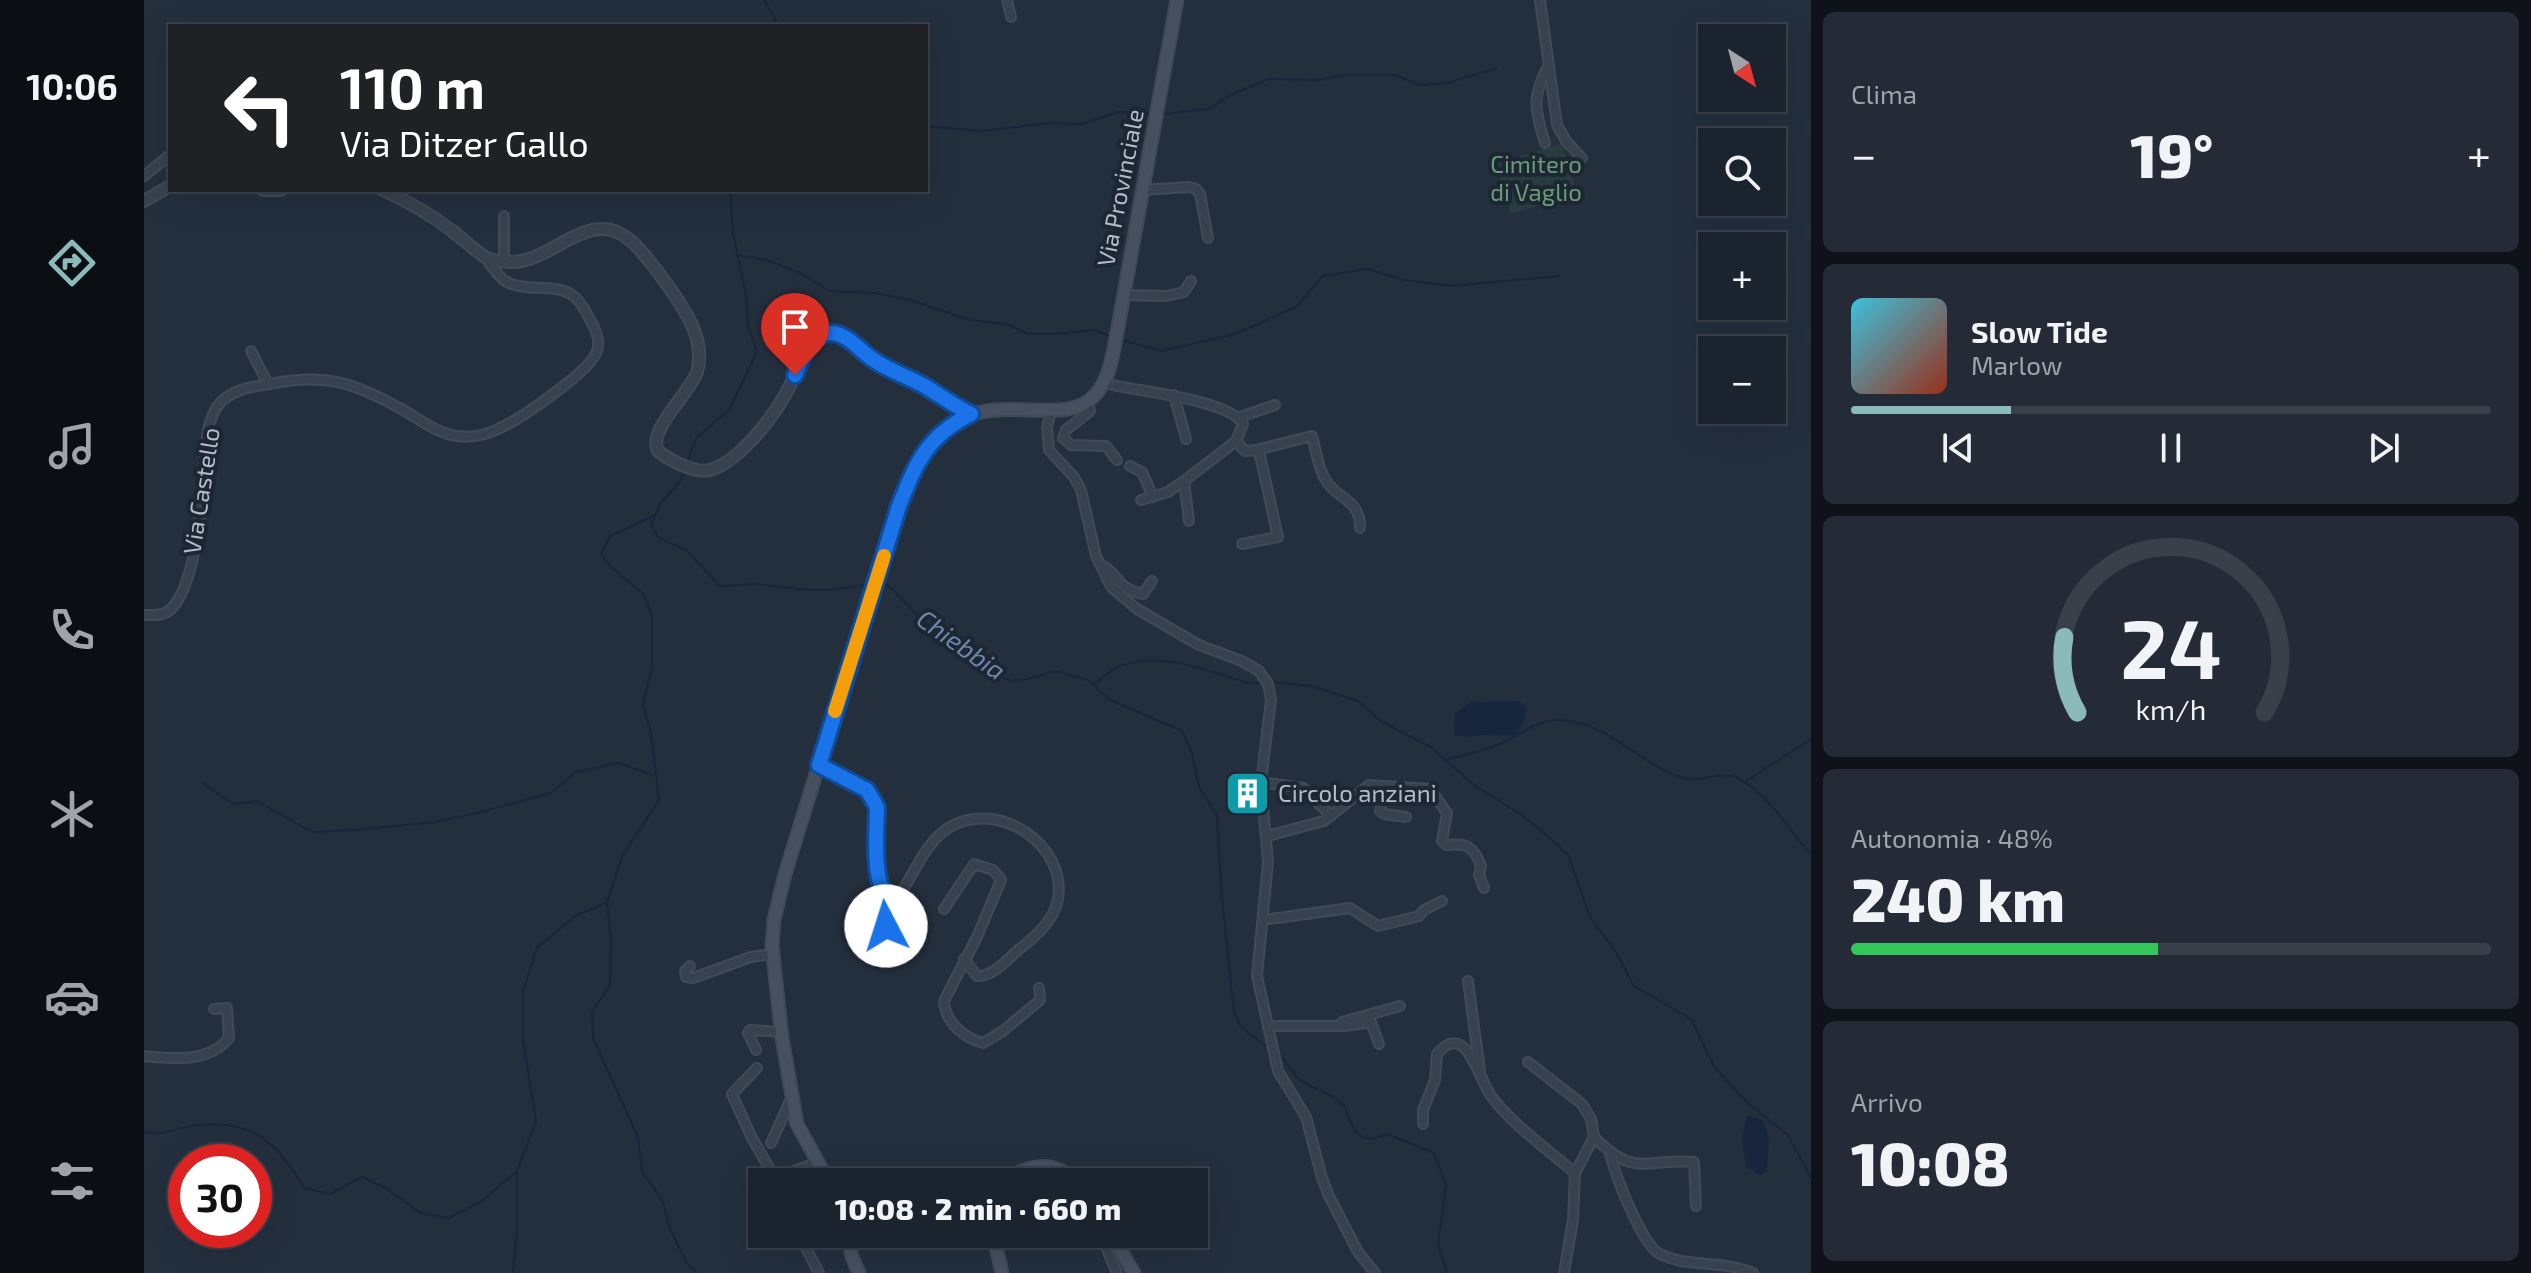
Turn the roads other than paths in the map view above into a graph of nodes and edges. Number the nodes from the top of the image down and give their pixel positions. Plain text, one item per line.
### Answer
1 (1007, 0) edge
2 (1177, 0) edge
3 (1540, 0) edge
4 (1011, 17) dead end
5 (1549, 65) junction
6 (1545, 143) dead end
7 (168, 157) edge
8 (1582, 158) dead end
9 (144, 176) edge
10 (168, 187) edge
11 (1142, 190) junction
12 (387, 192) edge
13 (144, 201) edge
14 (504, 216) dead end
15 (1208, 238) dead end
16 (486, 258) junction
17 (504, 261) junction
18 (1191, 281) dead end
19 (1123, 295) junction
20 (251, 351) dead end
21 (1104, 383) junction
22 (268, 384) junction
23 (1174, 395) junction
24 (946, 402) junction
25 (1087, 402) junction
26 (1275, 405) dead end
27 (1051, 410) junction
28 (971, 414) junction
29 (1240, 417) junction
30 (947, 428) junction
31 (1186, 439) dead end
32 (1236, 441) junction
33 (1256, 450) junction
34 (1117, 460) dead end
35 (1130, 466) dead end
36 (1184, 481) junction
37 (1153, 497) junction
38 (1141, 500) dead end
39 (1189, 521) dead end
40 (1360, 528) dead end
41 (1242, 544) dead end
42 (1100, 564) junction
43 (1152, 581) dead end
44 (144, 615) edge
45 (819, 765) junction
46 (1261, 782) junction
47 (1380, 787) junction
48 (1331, 816) junction
49 (1406, 817) dead end
50 (1267, 836) junction
51 (1484, 888) dead end
52 (893, 901) junction
53 (1442, 901) dead end
54 (944, 909) dead end
55 (1263, 920) junction
56 (886, 926) dead end
57 (772, 954) junction
58 (964, 959) junction
59 (690, 966) dead end
60 (1468, 981) dead end
61 (1039, 988) dead end
62 (1400, 1006) dead end
63 (214, 1009) dead end
64 (1330, 1025) junction
65 (1269, 1026) junction
66 (782, 1032) junction
67 (1379, 1044) dead end
68 (756, 1050) dead end
69 (144, 1056) edge
70 (1528, 1062) dead end
71 (757, 1068) dead end
72 (1482, 1079) junction
73 (791, 1099) junction
74 (1423, 1124) dead end
75 (1594, 1137) junction
76 (771, 1143) dead end
77 (1610, 1153) junction
78 (817, 1162) junction
79 (769, 1168) edge
80 (803, 1168) edge
81 (821, 1168) edge
82 (1027, 1168) edge
83 (1050, 1168) edge
84 (1575, 1173) junction
85 (1696, 1206) dead end
86 (806, 1248) edge
87 (850, 1248) edge
88 (996, 1248) edge
89 (1106, 1248) edge
90 (1119, 1248) edge
91 (819, 1273) edge
92 (859, 1273) edge
93 (1002, 1273) edge
94 (1117, 1273) edge
95 (1134, 1273) edge
96 (1375, 1273) edge
97 (1564, 1273) edge
98 (1753, 1273) edge

1 - 4 street
2 - 11 main road, Via Provinciale
3 - 5 street
5 - 6 street
5 - 8 street
7 - 9 street
10 - 13 street
11 - 15 street
11 - 19 main road, Via Provinciale
12 - 16 street
14 - 17 street
16 - 17 street
16 - 22 street, Via Castello
17 - 24 street
18 - 19 street
19 - 21 main road, Via Provinciale
20 - 22 street
21 - 23 street
21 - 25 main road
22 - 44 street, Via Castello
23 - 29 street
23 - 31 street
24 - 28 street
24 - 30 street
25 - 27 main road
25 - 34 street
26 - 29 street
27 - 28 main road
27 - 42 street
28 - 30 main road
29 - 32 street
30 - 45 main road
32 - 33 street
32 - 36 street
33 - 40 street
33 - 41 street
35 - 37 street
36 - 37 street
36 - 39 street
37 - 38 street
42 - 43 street
42 - 46 street
45 - 52 street
45 - 57 main road
46 - 48 street
46 - 50 street
47 - 48 street
47 - 49 street
47 - 51 street
48 - 50 street
50 - 55 street
52 - 56 street
52 - 58 street
53 - 55 street
54 - 58 street
55 - 65 street
57 - 59 street
57 - 66 main road
58 - 61 street
60 - 72 street
62 - 64 street
63 - 69 street
64 - 65 street
64 - 67 street
65 - 96 street
66 - 68 street
66 - 73 main road
70 - 75 street
71 - 79 street
72 - 74 street
72 - 84 street
73 - 76 street
73 - 78 main road
75 - 77 street
75 - 84 street
77 - 85 street
77 - 98 street
78 - 80 street
78 - 81 main road
82 - 83 main road
84 - 97 street
86 - 91 street
87 - 92 main road
88 - 93 main road
89 - 94 street
90 - 95 main road

